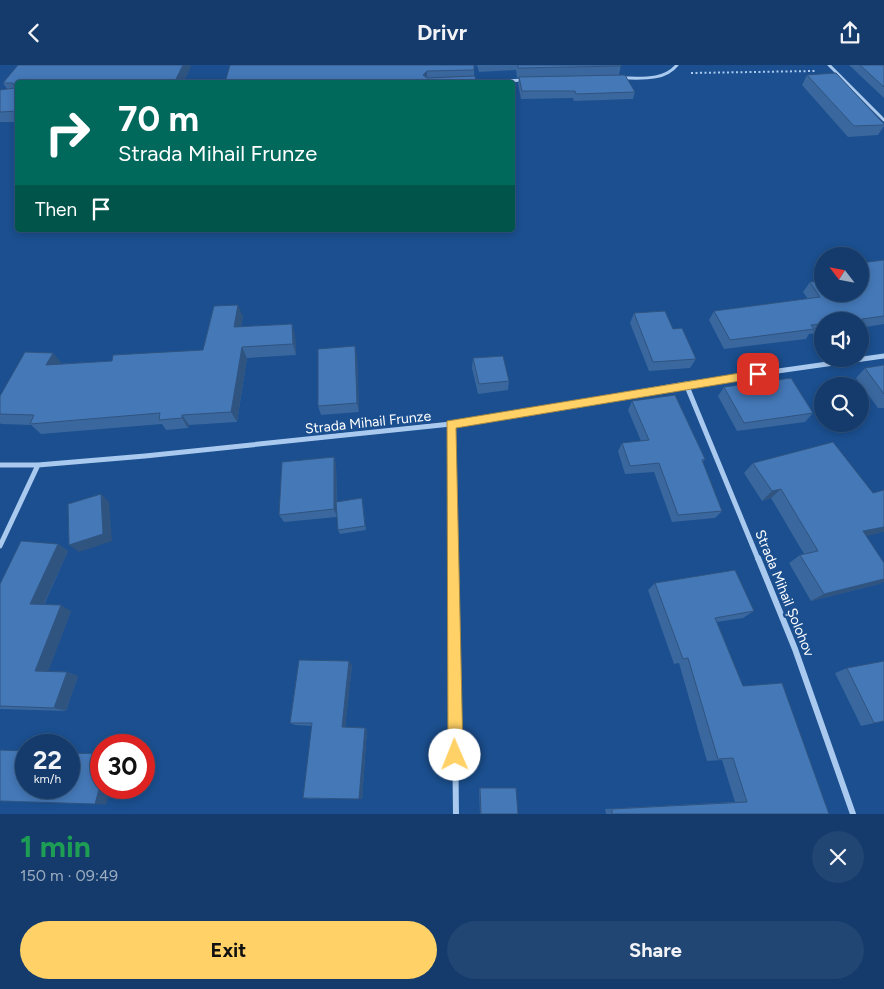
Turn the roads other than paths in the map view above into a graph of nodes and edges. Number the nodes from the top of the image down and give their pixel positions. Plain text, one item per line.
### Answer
1 (677, 65) edge
2 (829, 65) edge
3 (619, 78) edge
4 (533, 80) edge
5 (515, 81) edge
6 (884, 120) edge
7 (884, 356) edge
8 (686, 384) junction
9 (451, 424) junction
10 (0, 465) edge
11 (38, 465) junction
12 (0, 546) edge
13 (456, 814) edge
14 (853, 814) edge

1 - 3 street
2 - 6 street
4 - 5 street
7 - 8 street, Strada Mihail Frunze
8 - 9 street, Strada Mihail Frunze
8 - 14 street, Strada Mihail Șolohov
9 - 11 street, Strada Mihail Frunze
9 - 13 street
10 - 11 street, Strada Mihail Frunze
11 - 12 street

